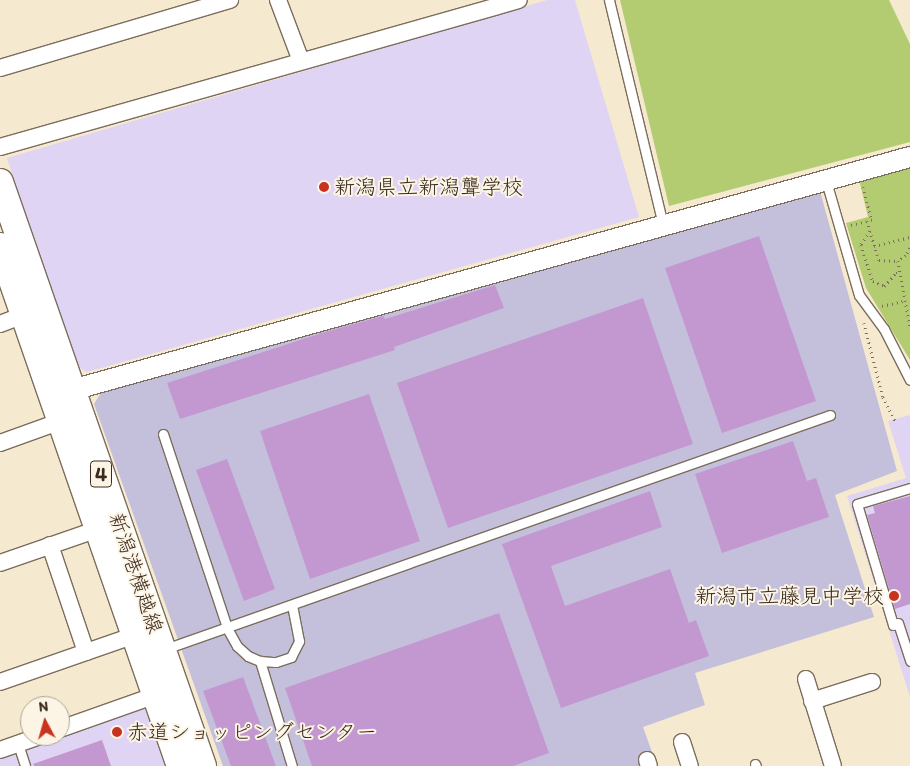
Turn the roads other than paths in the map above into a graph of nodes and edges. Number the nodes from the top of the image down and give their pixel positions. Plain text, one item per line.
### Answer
1 (230, 0) edge
2 (278, 0) edge
3 (519, 0) edge
4 (609, 0) edge
5 (301, 61) junction
6 (0, 68) edge
7 (0, 147) edge
8 (910, 157) edge
9 (826, 181) junction
10 (0, 182) edge
11 (663, 225) junction
12 (0, 246) edge
13 (12, 320) edge
14 (910, 380) edge
15 (72, 390) junction
16 (830, 415) dead end
17 (61, 421) junction
18 (163, 434) dead end
19 (0, 442) edge
20 (910, 488) edge
21 (98, 529) junction
22 (50, 545) junction
23 (0, 562) edge
24 (292, 606) junction
25 (227, 628) junction
26 (135, 635) junction
27 (908, 649) edge
28 (162, 650) junction
29 (86, 652) junction
30 (260, 661) junction
31 (910, 661) edge
32 (806, 679) dead end
33 (0, 682) edge
34 (872, 682) dead end
35 (156, 695) junction
36 (812, 700) junction
37 (70, 725) edge
38 (682, 742) dead end
39 (18, 744) joint
40 (0, 750) edge
41 (25, 766) edge
42 (180, 766) edge
43 (203, 766) edge
44 (292, 766) edge
45 (690, 766) edge
46 (833, 766) edge

1 - 6 street
2 - 5 street
3 - 5 street
4 - 11 lane
5 - 7 street
8 - 9 street
9 - 11 street
9 - 14 lane
10 - 15 main road, 新潟港横越線 / 4
11 - 15 street
12 - 13 main road, 新潟港横越線 / 4
13 - 17 main road, 新潟港横越線 / 4
15 - 28 main road, 新潟港横越線 / 4
16 - 24 lane
17 - 19 street
17 - 21 main road, 新潟港横越線 / 4
18 - 25 lane
20 - 27 lane
21 - 22 street
21 - 26 main road, 新潟港横越線 / 4
22 - 23 street
22 - 29 street
24 - 25 lane
24 - 30 lane
25 - 28 lane
25 - 30 lane
26 - 29 street
26 - 35 main road, 新潟港横越線 / 4
27 - 31 lane
28 - 43 main road, 新潟港横越線 / 4
29 - 33 street
30 - 44 lane
32 - 36 street
34 - 36 street
35 - 37 street
35 - 42 main road, 新潟港横越線 / 4
36 - 46 street
38 - 45 street
39 - 40 street
39 - 41 lane

